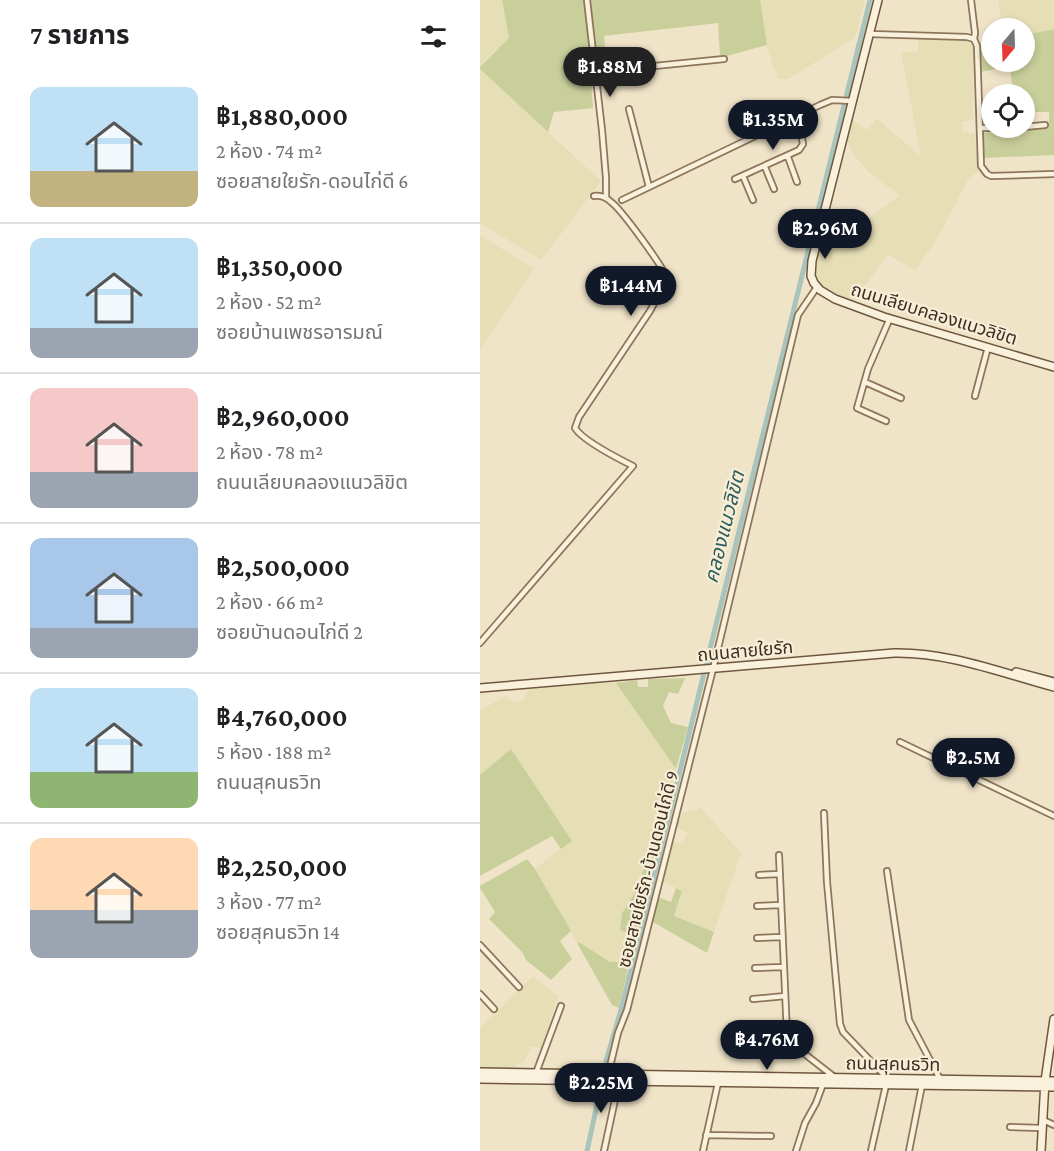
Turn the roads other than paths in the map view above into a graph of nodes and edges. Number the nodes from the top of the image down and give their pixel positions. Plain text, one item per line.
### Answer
1 (587, 0) edge
2 (878, 0) edge
3 (971, 0) edge
4 (870, 34) junction
5 (974, 39) junction
6 (724, 59) dead end
7 (595, 72) junction
8 (851, 101) junction
9 (629, 109) dead end
10 (798, 116) junction
11 (1045, 125) dead end
12 (1035, 126) edge
13 (980, 128) joint
14 (788, 157) junction
15 (765, 167) junction
16 (1054, 174) edge
17 (743, 176) junction
18 (735, 179) dead end
19 (797, 182) dead end
20 (649, 187) junction
21 (774, 189) dead end
22 (594, 196) dead end
23 (606, 198) junction
24 (622, 200) dead end
25 (753, 200) dead end
26 (817, 287) junction
27 (890, 318) junction
28 (988, 347) junction
29 (1054, 367) edge
30 (865, 382) junction
31 (975, 396) dead end
32 (901, 398) dead end
33 (886, 421) dead end
34 (480, 643) edge
35 (711, 669) junction
36 (1011, 674) junction
37 (1054, 682) edge
38 (1054, 687) edge
39 (480, 688) edge
40 (900, 742) dead end
41 (824, 813) dead end
42 (1054, 816) edge
43 (779, 855) dead end
44 (887, 871) dead end
45 (780, 874) junction
46 (759, 875) dead end
47 (781, 905) junction
48 (757, 906) dead end
49 (782, 937) junction
50 (757, 938) dead end
51 (480, 945) edge
52 (783, 967) junction
53 (755, 968) dead end
54 (519, 987) dead end
55 (480, 994) edge
56 (785, 996) junction
57 (753, 999) dead end
58 (561, 1006) dead end
59 (494, 1009) dead end
60 (1054, 1019) edge
61 (480, 1072) edge
62 (536, 1073) junction
63 (608, 1075) junction
64 (836, 1078) junction
65 (480, 1079) edge
66 (940, 1079) junction
67 (619, 1081) junction
68 (1054, 1081) edge
69 (887, 1082) junction
70 (921, 1082) junction
71 (718, 1083) junction
72 (823, 1084) junction
73 (841, 1084) junction
74 (1045, 1084) junction
75 (1054, 1087) edge
76 (1042, 1124) junction
77 (1054, 1125) edge
78 (1010, 1127) dead end
79 (706, 1135) junction
80 (771, 1136) dead end
81 (604, 1151) edge
82 (703, 1151) edge
83 (796, 1151) edge
84 (871, 1151) edge
85 (909, 1151) edge
86 (1041, 1151) edge

1 - 7 street
2 - 4 street
3 - 5 street
4 - 5 street
4 - 8 street
5 - 13 street
6 - 7 street
7 - 23 street
8 - 10 street
8 - 26 street
9 - 20 street
10 - 14 street
10 - 20 street
11 - 12 street
13 - 16 street
14 - 15 street
14 - 19 street
15 - 17 street
15 - 21 street
17 - 18 street
17 - 25 street
20 - 24 street
22 - 23 street
23 - 34 street
26 - 27 street, ถนนเลียบคลองแนวลิขิต
26 - 35 street, ซอยสายใยรัก-บ้านดอนไก่ดี 9
27 - 28 street, ถนนเลียบคลองแนวลิขิต
27 - 30 street
28 - 29 street, ถนนเลียบคลองแนวลิขิต
28 - 31 street
30 - 32 street
30 - 33 street
35 - 36 street, ถนนสายใยรัก
35 - 39 street, ถนนสายใยรัก
35 - 63 street, ซอยสายใยรัก-บ้านดอนไก่ดี 9
36 - 37 street, ถนนสายใยรัก
36 - 38 street, ถนนสายใยรัก
40 - 42 street
41 - 69 street
43 - 45 street
44 - 66 street
45 - 46 street
45 - 47 street
47 - 48 street
47 - 49 street
49 - 50 street
49 - 52 street
51 - 54 street
52 - 53 street
52 - 56 street
55 - 59 street
56 - 57 street
56 - 64 street
58 - 62 street
60 - 74 street
61 - 62 street, ถนนสุคนธวิท
62 - 63 street, ถนนสุคนธวิท
63 - 64 street, ถนนสุคนธวิท
64 - 69 street, ถนนสุคนธวิท
64 - 73 street
65 - 67 street, ถนนสุคนธวิท
66 - 70 street, ถนนสุคนธวิท
66 - 74 street, ถนนสุคนธวิท
67 - 71 street, ถนนสุคนธวิท
67 - 81 street
68 - 74 street, ถนนสุคนธวิท
69 - 70 street, ถนนสุคนธวิท
69 - 73 street, ถนนสุคนธวิท
69 - 84 street
70 - 74 street, ถนนสุคนธวิท
70 - 85 street
71 - 72 street, ถนนสุคนธวิท
71 - 79 street
72 - 73 street, ถนนสุคนธวิท
72 - 83 street
74 - 75 street, ถนนสุคนธวิท
74 - 76 street
76 - 77 street
76 - 78 street
76 - 86 street
79 - 80 street
79 - 82 street

